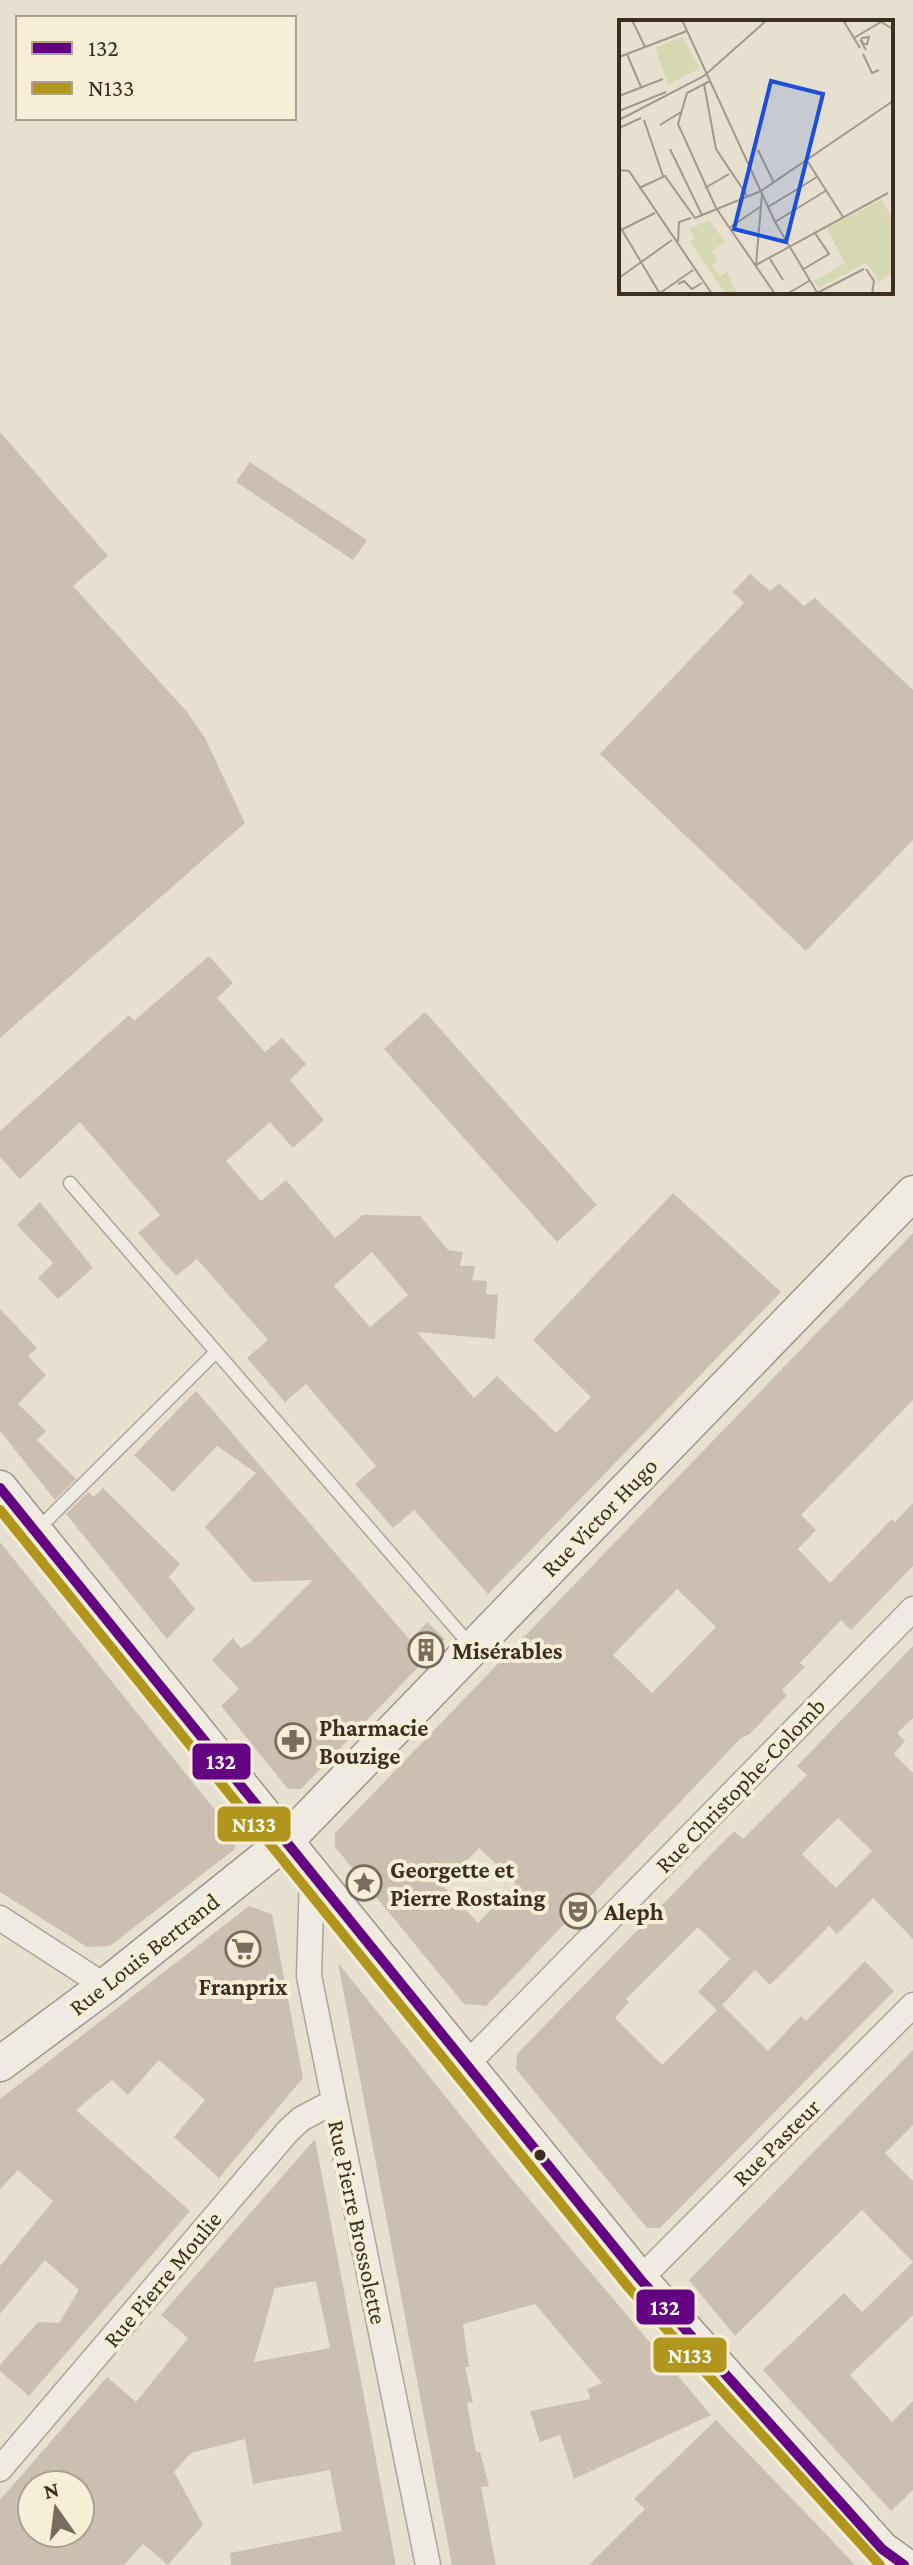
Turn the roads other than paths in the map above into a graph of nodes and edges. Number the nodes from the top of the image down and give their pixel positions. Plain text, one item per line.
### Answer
1 (70, 1183) dead end
2 (913, 1193) edge
3 (216, 1352) junction
4 (0, 1488) edge
5 (35, 1532) junction
6 (913, 1609) edge
7 (473, 1647) junction
8 (286, 1841) junction
9 (312, 1876) junction
10 (0, 1918) edge
11 (105, 1986) junction
12 (913, 2005) edge
13 (0, 2064) edge
14 (467, 2064) junction
15 (333, 2102) junction
16 (640, 2279) junction
17 (0, 2469) edge
18 (428, 2565) edge
19 (904, 2565) edge

1 - 3 lane
2 - 7 street, Rue Victor Hugo
3 - 5 lane
3 - 7 lane
4 - 5 street
5 - 8 street
6 - 14 street, Rue Christophe-Colomb
7 - 8 street, Rue Victor Hugo
8 - 9 street
8 - 11 street, Rue Louis Bertrand
9 - 14 street
9 - 15 street, Rue Pierre Brossolette
10 - 11 street
11 - 13 street, Rue Louis Bertrand
12 - 16 street, Rue Pasteur
14 - 16 street
15 - 17 street, Rue Pierre Moulie
15 - 18 street, Rue Pierre Brossolette
16 - 19 street

